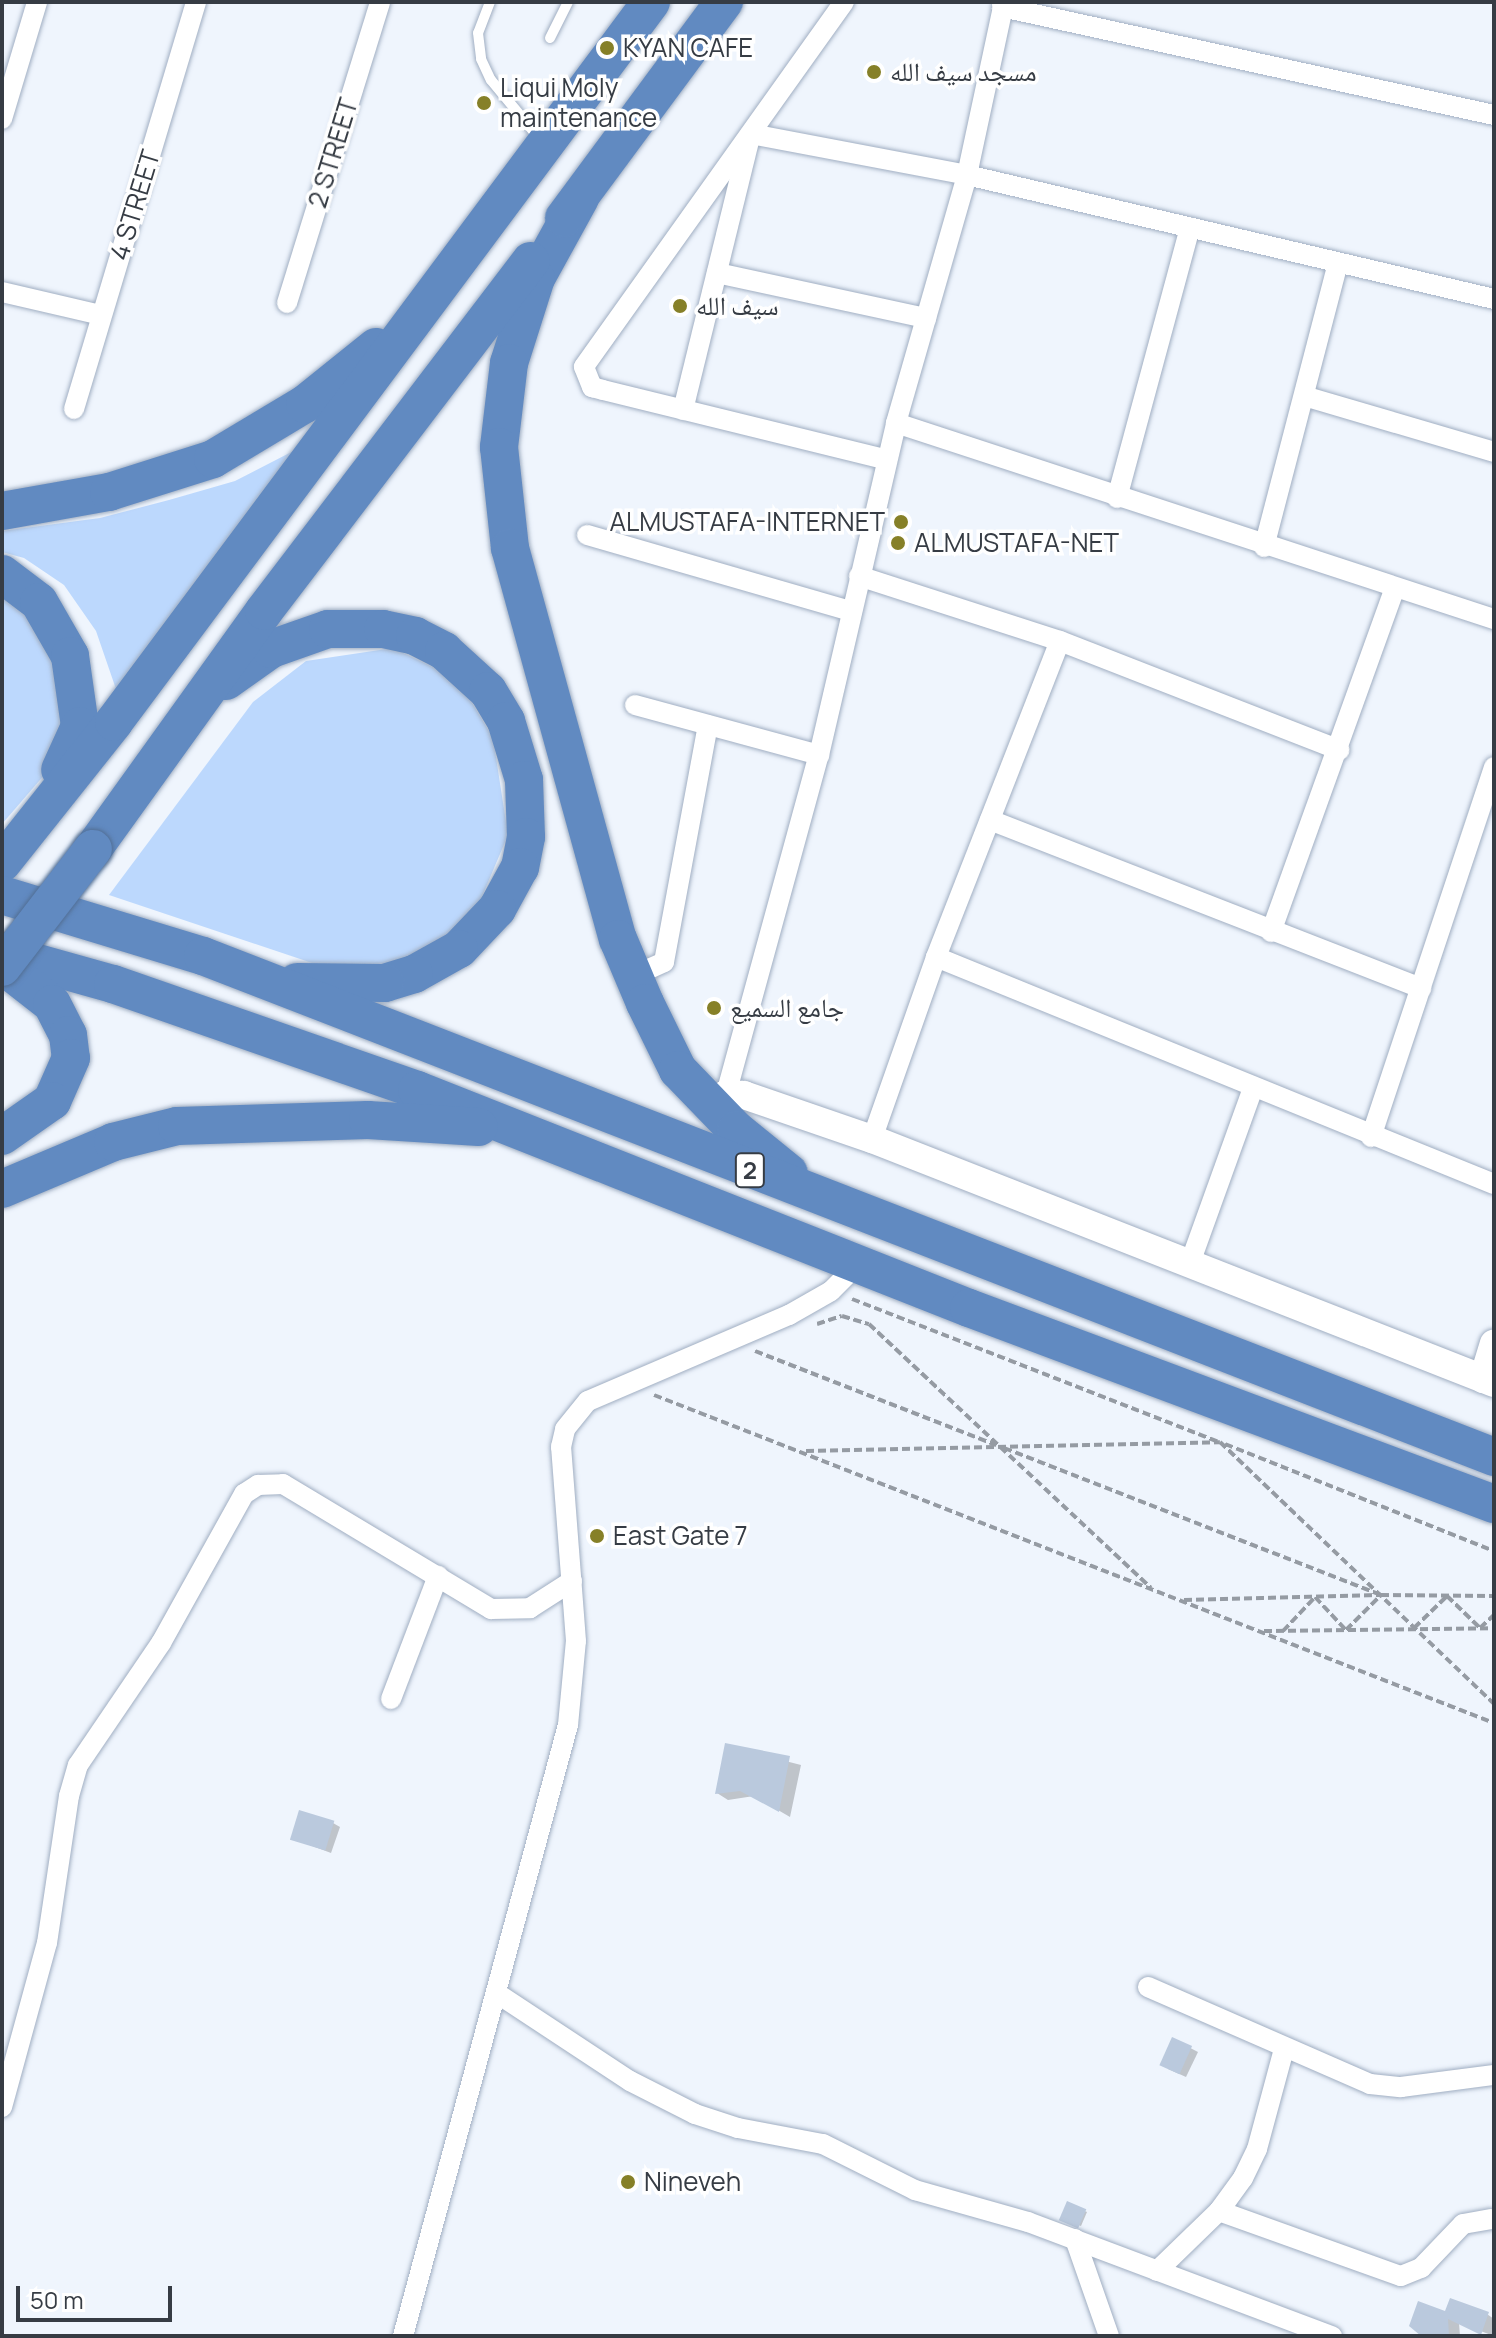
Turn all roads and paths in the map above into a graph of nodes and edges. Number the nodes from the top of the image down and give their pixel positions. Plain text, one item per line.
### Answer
1 (37, 2) edge
2 (196, 2) edge
3 (380, 2) edge
4 (490, 2) edge
5 (568, 2) edge
6 (651, 2) edge
7 (724, 2) edge
8 (844, 2) edge
9 (1003, 4) edge
10 (550, 38) dead end
11 (1494, 115) edge
12 (2, 119) edge
13 (751, 134) junction
14 (545, 146) junction
15 (967, 175) junction
16 (580, 198) junction
17 (1190, 228) junction
18 (1338, 263) junction
19 (452, 267) junction
20 (717, 273) junction
21 (2, 292) edge
22 (1494, 299) edge
23 (287, 303) dead end
24 (101, 315) junction
25 (926, 318) junction
26 (1304, 396) junction
27 (74, 409) dead end
28 (683, 410) junction
29 (896, 423) junction
30 (1494, 452) edge
31 (887, 460) junction
32 (1117, 498) junction
33 (2, 511) edge
34 (587, 535) dead end
35 (1264, 547) junction
36 (2, 574) edge
37 (859, 576) junction
38 (1395, 588) junction
39 (850, 611) junction
40 (1494, 619) edge
41 (1060, 641) junction
42 (635, 705) dead end
43 (194, 709) junction
44 (708, 725) junction
45 (1339, 750) junction
46 (819, 755) junction
47 (1494, 767) edge
48 (35, 819) junction
49 (990, 820) junction
50 (2, 863) edge
51 (2, 895) edge
52 (1271, 932) junction
53 (2, 953) edge
54 (203, 956) junction
55 (936, 957) junction
56 (2, 966) edge
57 (633, 976) junction
58 (1421, 988) junction
59 (1253, 1088) junction
60 (718, 1099) junction
61 (2, 1136) edge
62 (1371, 1137) junction
63 (872, 1139) junction
64 (547, 1142) junction
65 (1494, 1184) edge
66 (2, 1189) edge
67 (873, 1217) junction
68 (861, 1261) junction
69 (1190, 1263) junction
70 (831, 1291) junction
71 (806, 1329) dead end
72 (1494, 1344) edge
73 (766, 1345) dead end
74 (1488, 1381) edge
75 (650, 1389) dead end
76 (1220, 1442) junction
77 (999, 1446) junction
78 (800, 1451) junction
79 (1494, 1457) edge
80 (1494, 1504) edge
81 (1494, 1551) edge
82 (438, 1576) junction
83 (572, 1581) junction
84 (1151, 1588) junction
85 (1381, 1595) junction
86 (1447, 1596) junction
87 (1494, 1596) edge
88 (1315, 1597) junction
89 (1182, 1600) junction
90 (1494, 1615) edge
91 (1480, 1628) junction
92 (1494, 1628) edge
93 (1412, 1629) junction
94 (1346, 1630) junction
95 (1259, 1631) junction
96 (1283, 1631) junction
97 (391, 1699) dead end
98 (1494, 1704) edge
99 (1494, 1723) edge
100 (1148, 1987) dead end
101 (498, 1994) junction
102 (1284, 2049) junction
103 (1494, 2075) edge
104 (2, 2107) edge
105 (1219, 2211) junction
106 (1491, 2219) dead end
107 (1075, 2239) junction
108 (1157, 2271) junction
109 (403, 2336) edge
110 (1109, 2336) edge
111 (1332, 2336) edge

1 - 12 street
2 - 24 street, 4 STREET
3 - 23 street, 2 STREET
4 - 14 lane
5 - 10 lane
6 - 14 highway
7 - 16 highway
8 - 13 street
9 - 11 street
9 - 15 street
13 - 15 street
13 - 20 street
13 - 28 street
14 - 19 highway
15 - 17 street
15 - 25 street
16 - 43 highway
16 - 57 highway
17 - 18 street
17 - 32 street
18 - 22 street
18 - 26 street
19 - 33 highway
19 - 48 highway
20 - 25 street
20 - 28 street
21 - 24 street
24 - 27 street, 4 STREET
25 - 29 street
26 - 30 street
26 - 35 street
28 - 31 street
29 - 31 street
29 - 32 street
31 - 37 street
32 - 35 street
34 - 39 street
35 - 38 street
36 - 48 highway
37 - 39 street
37 - 41 street
38 - 40 street
38 - 45 street
39 - 46 street
41 - 45 street
41 - 49 street
42 - 44 street
43 - 54 highway
43 - 56 highway, bridge
44 - 46 street
44 - 57 street
45 - 52 street
46 - 60 street
47 - 58 street
48 - 50 highway
49 - 52 street
49 - 55 street
51 - 54 highway, 2
52 - 58 street
53 - 64 highway, 2
54 - 67 highway, 2
55 - 59 street
55 - 63 street
56 - 61 highway
57 - 60 highway
58 - 62 street
59 - 62 street
59 - 69 street
60 - 63 street
60 - 67 highway
62 - 65 street
63 - 69 street
64 - 66 highway
64 - 68 highway, 2
67 - 79 highway, 2
68 - 70 street
68 - 80 highway, 2
69 - 74 street
70 - 76 path
70 - 83 street
71 - 77 path
72 - 74 street
73 - 77 path
75 - 78 path
76 - 77 path
76 - 81 path
76 - 85 path
77 - 78 path
77 - 84 path
77 - 85 path
78 - 84 path
82 - 83 street
82 - 97 street
82 - 104 street
83 - 101 street
84 - 89 path
85 - 86 path
85 - 88 path
85 - 93 path
85 - 94 path
86 - 87 path
86 - 91 path
86 - 93 path
88 - 89 path
88 - 94 path
88 - 96 path
89 - 95 path
90 - 91 path
91 - 92 path
91 - 93 path
93 - 94 path
93 - 98 path
94 - 96 path
95 - 96 path
95 - 99 path
100 - 102 street
101 - 107 street
101 - 109 street
102 - 103 street
102 - 105 street
105 - 106 street
105 - 108 street
107 - 108 street
107 - 110 street
108 - 111 street

